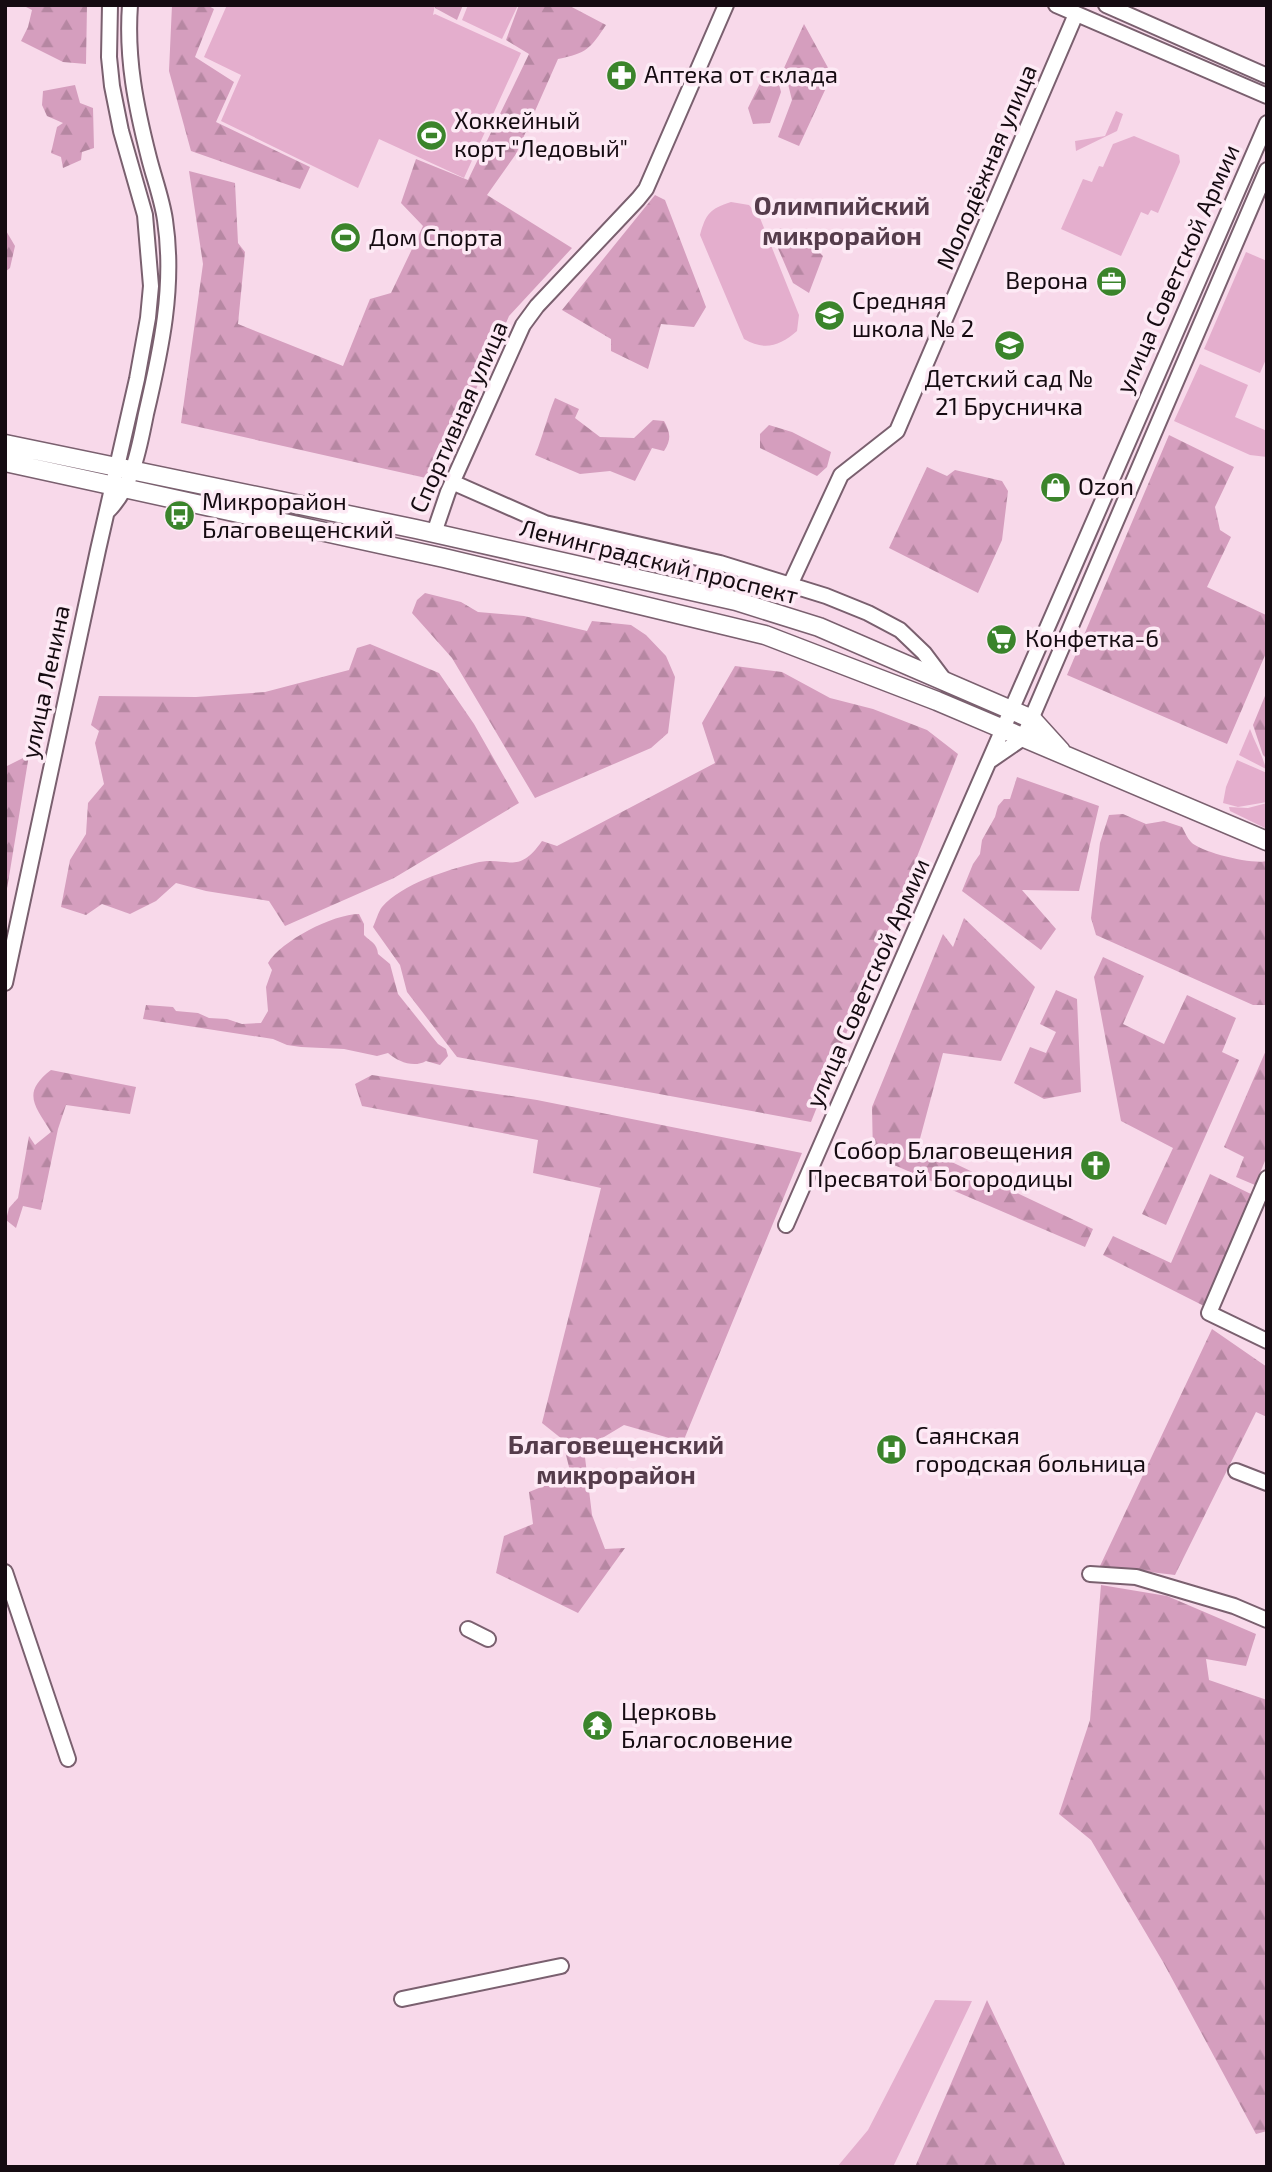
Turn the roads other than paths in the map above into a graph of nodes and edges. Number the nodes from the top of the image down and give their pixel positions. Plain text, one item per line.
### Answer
1 (110, 5) edge
2 (130, 5) edge
3 (726, 5) edge
4 (1056, 5) edge
5 (1106, 5) edge
6 (1076, 14) junction
7 (1267, 76) edge
8 (1267, 96) edge
9 (1267, 123) edge
10 (1267, 170) edge
11 (163, 211) junction
12 (145, 215) junction
13 (1131, 433) junction
14 (1150, 442) junction
15 (5, 444) edge
16 (5, 462) edge
17 (124, 468) junction
18 (452, 482) junction
19 (119, 486) junction
20 (425, 531) junction
21 (412, 551) junction
22 (791, 583) junction
23 (946, 682) junction
24 (1013, 710) junction
25 (1032, 719) junction
26 (1004, 730) junction
27 (1023, 738) junction
28 (1066, 757) junction
29 (991, 760) junction
30 (1267, 841) edge
31 (5, 984) edge
32 (1267, 1178) edge
33 (786, 1225) dead end
34 (1267, 1341) edge
35 (1236, 1471) dead end
36 (1267, 1483) edge
37 (5, 1572) edge
38 (1090, 1574) dead end
39 (1267, 1620) edge
40 (468, 1629) dead end
41 (488, 1639) dead end
42 (68, 1759) dead end
43 (561, 1966) dead end
44 (402, 1999) dead end

1 - 12 street, улица Ленина
2 - 11 street, улица Ленина
3 - 18 street, Спортивная улица
4 - 6 street
5 - 7 street
6 - 8 street
6 - 22 street, Молодёжная улица
9 - 13 street, улица Советской Армии
10 - 14 street, улица Советской Армии
11 - 12 street
11 - 17 street, улица Ленина
12 - 17 street, улица Ленина
13 - 14 street, улица Советской Армии
13 - 24 street, улица Советской Армии
14 - 25 street, улица Советской Армии
15 - 17 main road, Ленинградский проспект
16 - 19 main road, Ленинградский проспект
17 - 19 street, улица Ленина
17 - 20 main road, Ленинградский проспект
18 - 20 street, Спортивная улица
18 - 22 street
19 - 21 main road, Ленинградский проспект
19 - 31 street, улица Ленина
20 - 21 main road
20 - 23 main road, Ленинградский проспект
21 - 26 main road, Ленинградский проспект
22 - 23 street
23 - 24 main road, Ленинградский проспект
24 - 25 main road, Ленинградский проспект
24 - 26 street, улица Советской Армии
25 - 27 street, улица Советской Армии
25 - 28 main road, Ленинградский проспект
26 - 27 main road, Ленинградский проспект
26 - 29 street, улица Советской Армии
27 - 28 main road, Ленинградский проспект
27 - 29 street
28 - 30 main road, Ленинградский проспект
29 - 33 street, улица Советской Армии
32 - 34 street
35 - 36 street
37 - 42 street
38 - 39 street
40 - 41 street
43 - 44 street

